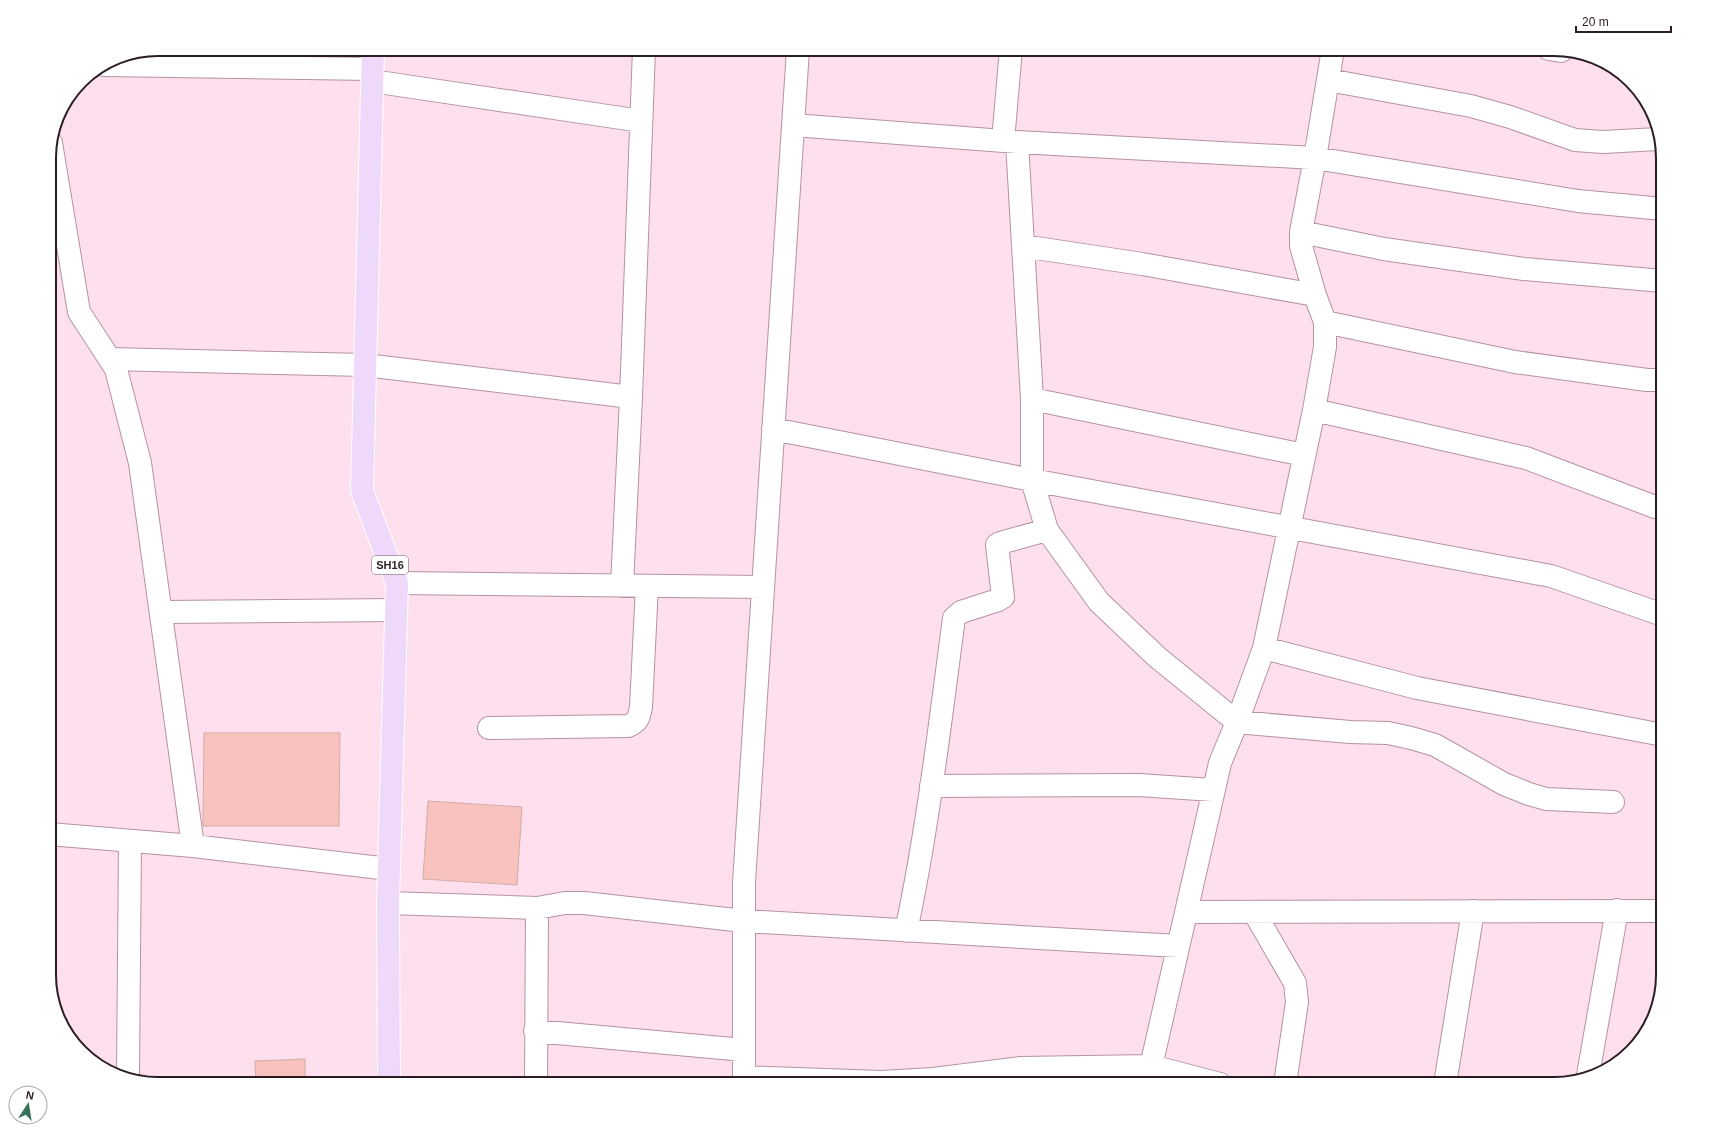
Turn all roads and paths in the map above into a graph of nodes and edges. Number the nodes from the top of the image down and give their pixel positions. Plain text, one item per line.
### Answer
1 (644, 56) edge
2 (798, 56) edge
3 (1011, 56) edge
4 (1332, 56) edge
5 (145, 59) edge
6 (122, 62) edge
7 (372, 66) edge
8 (1328, 80) junction
9 (642, 121) junction
10 (793, 125) junction
11 (1654, 139) edge
12 (1010, 142) junction
13 (1315, 158) junction
14 (56, 173) edge
15 (1656, 208) edge
16 (1301, 232) junction
17 (1023, 246) junction
18 (1656, 280) edge
19 (1315, 295) junction
20 (1325, 322) junction
21 (110, 359) junction
22 (365, 365) junction
23 (1656, 380) edge
24 (631, 397) junction
25 (1032, 399) junction
26 (1314, 410) junction
27 (773, 429) junction
28 (1304, 455) junction
29 (1032, 480) junction
30 (1655, 507) dead end
31 (1289, 527) junction
32 (1047, 530) junction
33 (397, 583) junction
34 (622, 586) junction
35 (647, 586) junction
36 (763, 587) junction
37 (396, 610) junction
38 (161, 612) junction
39 (1656, 614) edge
40 (1264, 648) junction
41 (1237, 722) junction
42 (489, 728) dead end
43 (1656, 734) edge
44 (931, 786) junction
45 (1213, 790) junction
46 (1613, 802) dead end
47 (56, 835) edge
48 (130, 841) junction
49 (193, 846) junction
50 (389, 869) junction
51 (388, 903) junction
52 (537, 908) junction
53 (1617, 910) junction
54 (1473, 911) junction
55 (1656, 911) edge
56 (1186, 912) junction
57 (1254, 912) junction
58 (744, 921) junction
59 (906, 931) junction
60 (1178, 946) junction
61 (535, 1031) junction
62 (744, 1050) junction
63 (1589, 1071) edge
64 (128, 1073) edge
65 (1149, 1075) edge
66 (1020, 1076) edge
67 (389, 1077) edge
68 (536, 1077) edge
69 (744, 1077) edge
70 (1003, 1077) edge
71 (1165, 1077) edge
72 (1286, 1077) edge
73 (1446, 1077) edge

1 - 9 street
2 - 10 street
3 - 12 street
4 - 8 street
5 - 6 street
5 - 7 street
7 - 9 street
7 - 22 main road, SH16
8 - 11 street
8 - 13 street
9 - 24 street
10 - 12 street
10 - 27 street
12 - 13 street
12 - 17 street
13 - 15 street
13 - 16 street
14 - 21 street
16 - 18 street
16 - 19 street
17 - 19 street
17 - 25 street
19 - 20 street
20 - 23 street
20 - 26 street
21 - 22 street
21 - 38 street
22 - 24 street
22 - 33 main road, SH16
24 - 34 street
25 - 28 street
25 - 29 street
26 - 28 street
26 - 30 street
27 - 29 street
27 - 36 street
28 - 31 street
29 - 31 street
29 - 32 street
31 - 39 street
31 - 40 street
32 - 41 street
32 - 44 street
33 - 34 street
33 - 37 main road, SH16
34 - 35 street
35 - 36 street
35 - 42 street
36 - 58 street
37 - 38 street
37 - 50 main road, SH16
38 - 49 street
40 - 41 street
40 - 43 street
41 - 45 street
41 - 46 street
44 - 45 street
44 - 59 street
45 - 56 street
47 - 48 street
48 - 49 street
48 - 64 street
49 - 50 street
50 - 51 main road, SH16
51 - 52 street
51 - 67 main road, SH16
52 - 58 street
52 - 61 street
53 - 54 street
53 - 55 street
53 - 63 street
54 - 57 street
54 - 73 street
56 - 57 street
56 - 60 street
57 - 72 street
58 - 59 street
58 - 62 street
59 - 60 street
60 - 65 street
61 - 62 street
61 - 68 street
62 - 69 street
65 - 66 street
65 - 71 street
66 - 70 street

